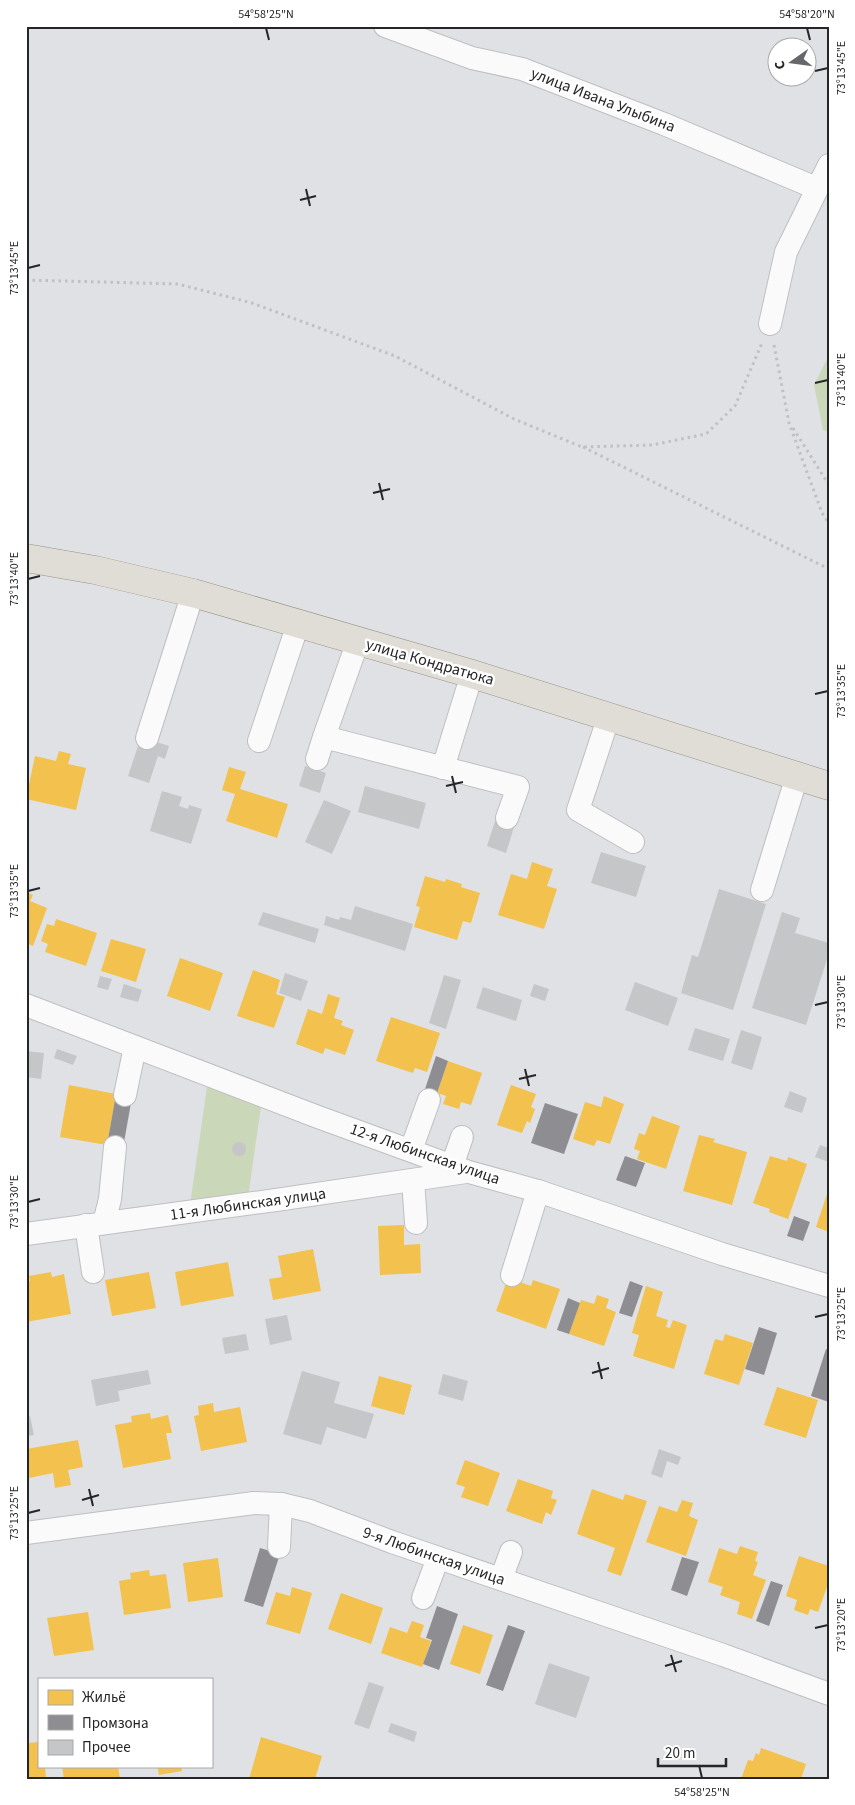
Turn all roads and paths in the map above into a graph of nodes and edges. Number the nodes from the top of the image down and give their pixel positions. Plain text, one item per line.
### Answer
1 (385, 26) edge
2 (829, 165) edge
3 (816, 188) junction
4 (26, 280) edge
5 (770, 324) junction
6 (789, 423) junction
7 (582, 447) junction
8 (829, 485) edge
9 (829, 523) edge
10 (26, 558) edge
11 (829, 569) edge
12 (193, 594) junction
13 (298, 624) junction
14 (358, 641) junction
15 (472, 674) junction
16 (610, 716) junction
17 (324, 737) junction
18 (147, 738) dead end
19 (259, 741) dead end
20 (318, 759) dead end
21 (443, 768) junction
22 (798, 776) junction
23 (829, 786) edge
24 (507, 818) dead end
25 (633, 842) dead end
26 (762, 890) dead end
27 (26, 1005) edge
28 (135, 1048) junction
29 (125, 1096) dead end
30 (429, 1100) dead end
31 (462, 1136) dead end
32 (115, 1147) dead end
33 (411, 1150) junction
34 (460, 1169) junction
35 (413, 1180) junction
36 (538, 1190) junction
37 (416, 1223) dead end
38 (95, 1224) junction
39 (26, 1234) edge
40 (94, 1272) dead end
41 (512, 1276) dead end
42 (829, 1286) edge
43 (280, 1504) junction
44 (26, 1533) edge
45 (278, 1547) dead end
46 (510, 1552) dead end
47 (438, 1558) junction
48 (501, 1579) junction
49 (423, 1598) dead end
50 (829, 1694) edge

1 - 3 street, улица Ивана Улыбина
2 - 3 street
3 - 5 street
4 - 7 path
5 - 6 path
5 - 7 path
6 - 8 path
6 - 9 path
7 - 11 path
10 - 12 main road, улица Кондратюка
12 - 13 main road, улица Кондратюка
12 - 18 street
13 - 14 main road, улица Кондратюка
13 - 19 street
14 - 15 main road, улица Кондратюка
14 - 17 street
15 - 16 main road, улица Кондратюка
15 - 21 street
16 - 22 main road, улица Кондратюка
16 - 25 street
17 - 20 street
17 - 21 street
21 - 24 street
22 - 23 main road, улица Кондратюка
22 - 26 street
27 - 28 street, 12-я Любинская улица
28 - 29 street
28 - 33 street, 12-я Любинская улица
30 - 33 street
31 - 34 street
32 - 38 street
33 - 34 street, 12-я Любинская улица
34 - 35 street, 11-я Любинская улица
34 - 36 street, 12-я Любинская улица
35 - 37 street
35 - 38 street, 11-я Любинская улица
36 - 41 street
36 - 42 street, 12-я Любинская улица
38 - 39 street, 11-я Любинская улица
38 - 40 street
43 - 44 street, 9-я Любинская улица
43 - 45 street
43 - 47 street, 9-я Любинская улица
46 - 48 street
47 - 48 street, 9-я Любинская улица
47 - 49 street
48 - 50 street, 9-я Любинская улица

